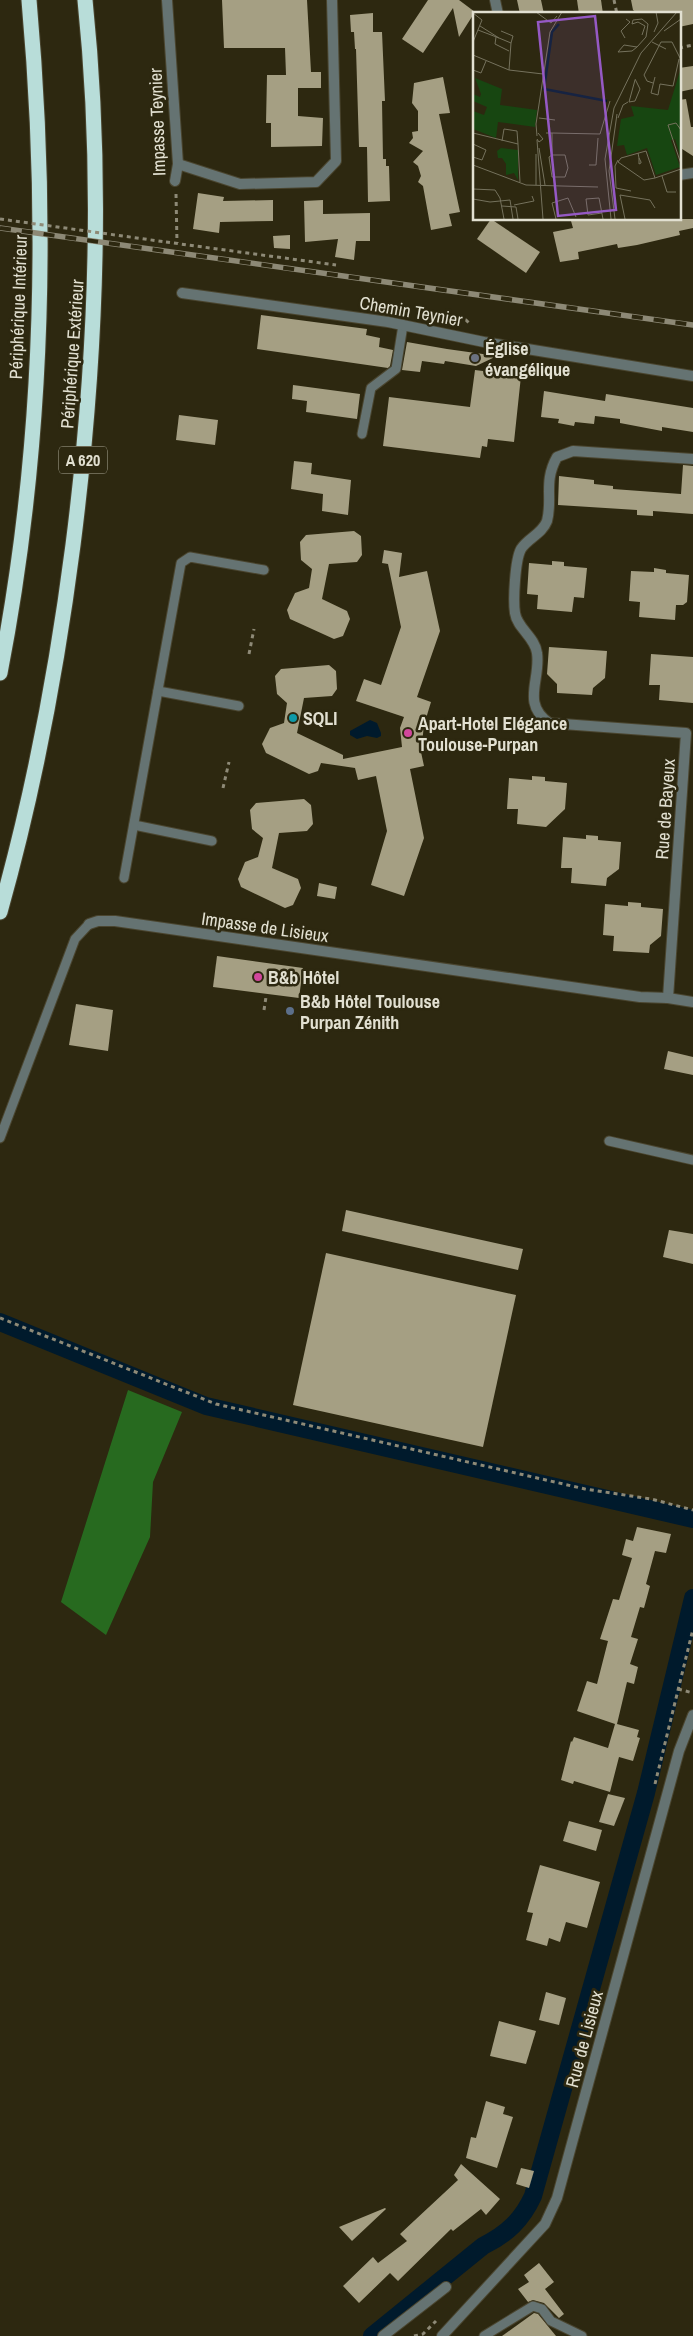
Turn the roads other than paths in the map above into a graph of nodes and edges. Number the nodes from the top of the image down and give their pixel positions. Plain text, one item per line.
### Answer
1 (30, 0) edge
2 (85, 0) edge
3 (167, 0) edge
4 (332, 0) edge
5 (178, 164) junction
6 (693, 173) edge
7 (680, 175) edge
8 (175, 182) road end
9 (182, 293) dead end
10 (403, 325) junction
11 (693, 376) edge
12 (362, 434) dead end
13 (693, 459) edge
14 (264, 570) dead end
15 (0, 673) edge
16 (158, 691) junction
17 (239, 706) dead end
18 (690, 733) edge
19 (134, 825) junction
20 (212, 842) dead end
21 (124, 878) dead end
22 (0, 912) edge
23 (89, 924) joint
24 (668, 998) junction
25 (693, 1002) edge
26 (0, 1138) edge
27 (609, 1141) dead end
28 (693, 1160) edge
29 (693, 1715) edge
30 (446, 2287) dead end
31 (383, 2336) edge
32 (442, 2336) edge
33 (484, 2336) edge
34 (582, 2336) edge

1 - 15 highway, Périphérique Intérieur
2 - 22 highway, Périphérique Extérieur / A 620
3 - 5 street, Impasse Teynier
4 - 5 street
5 - 8 street, Impasse Teynier
6 - 7 street
9 - 10 street, Chemin Teynier
10 - 11 street, Chemin Teynier
10 - 12 lane
13 - 18 street, Rue de Bayeux
14 - 16 lane
16 - 17 lane
16 - 19 lane
18 - 24 street, Rue de Bayeux
19 - 20 lane
19 - 21 lane
23 - 24 street, Impasse de Lisieux
23 - 26 lane, Impasse de Lisieux
24 - 25 street
27 - 28 lane
29 - 32 street, Rue de Lisieux
30 - 31 street
33 - 34 lane

